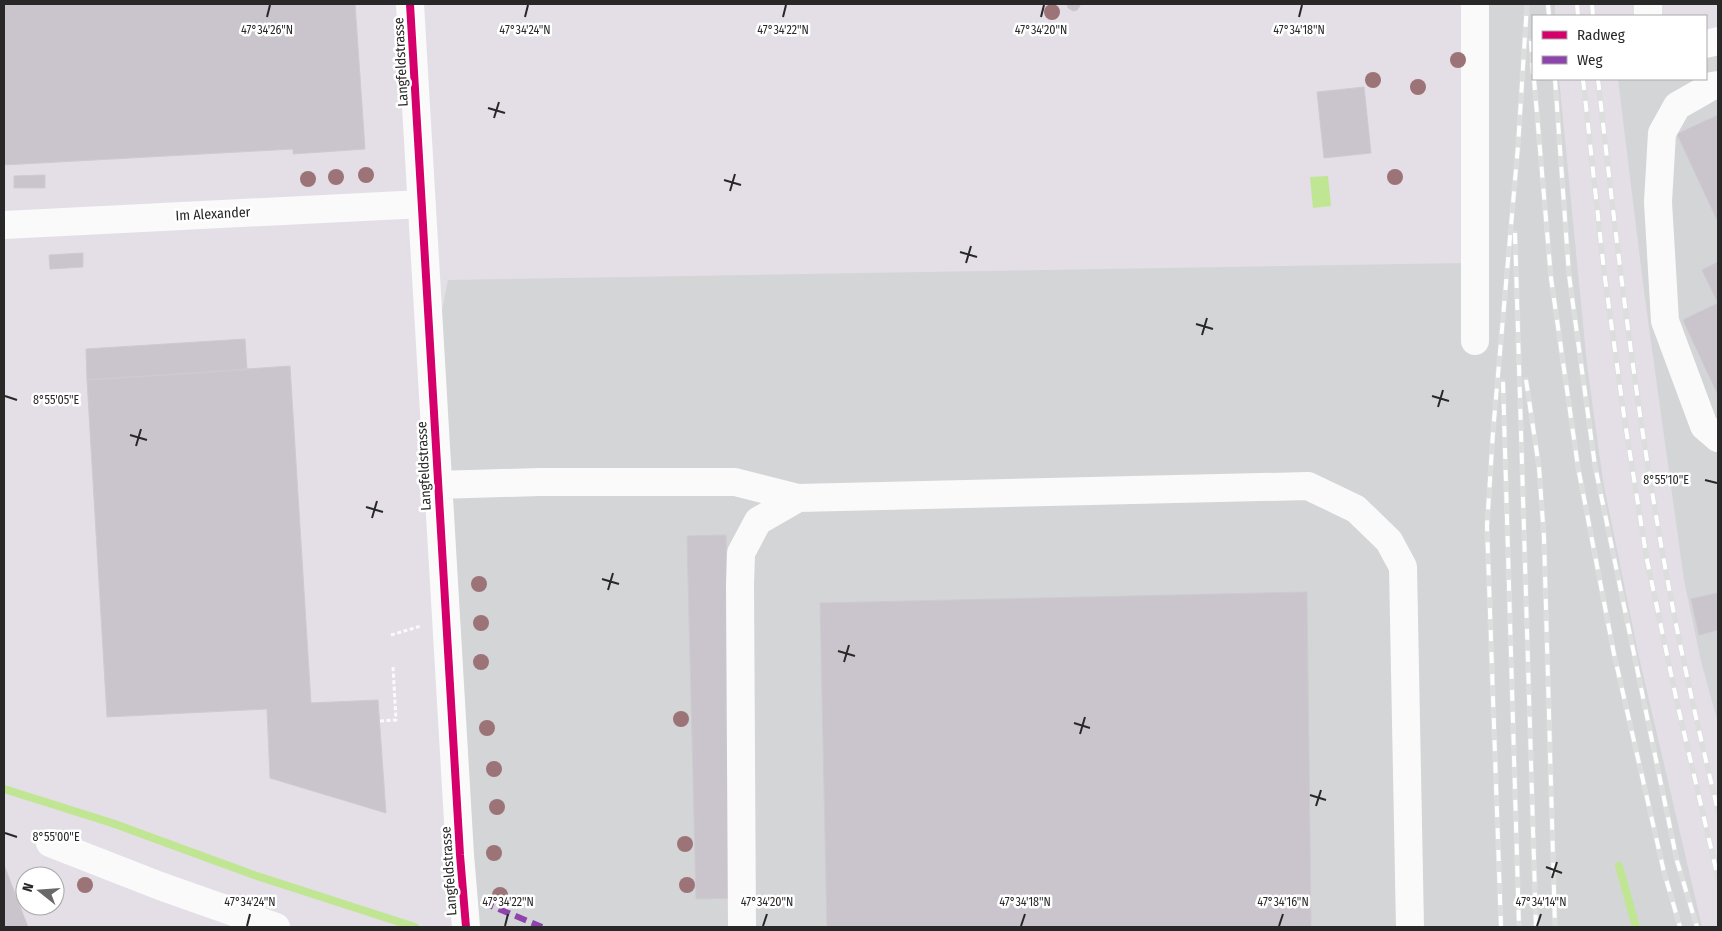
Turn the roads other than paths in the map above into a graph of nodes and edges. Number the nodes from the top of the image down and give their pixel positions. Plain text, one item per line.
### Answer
1 (410, 4) edge
2 (1475, 4) edge
3 (1718, 85) edge
4 (422, 204) junction
5 (4, 225) edge
6 (1474, 341) dead end
7 (1718, 438) edge
8 (438, 485) junction
9 (798, 498) junction
10 (50, 843) dead end
11 (276, 927) edge
12 (466, 927) edge
13 (742, 927) edge
14 (1410, 927) edge

1 - 4 street, Langfeldstrasse
2 - 6 street
3 - 7 street
4 - 5 street, Im Alexander
4 - 8 street, Langfeldstrasse
8 - 9 street
8 - 12 street, Langfeldstrasse
9 - 13 street
9 - 14 street
10 - 11 street

